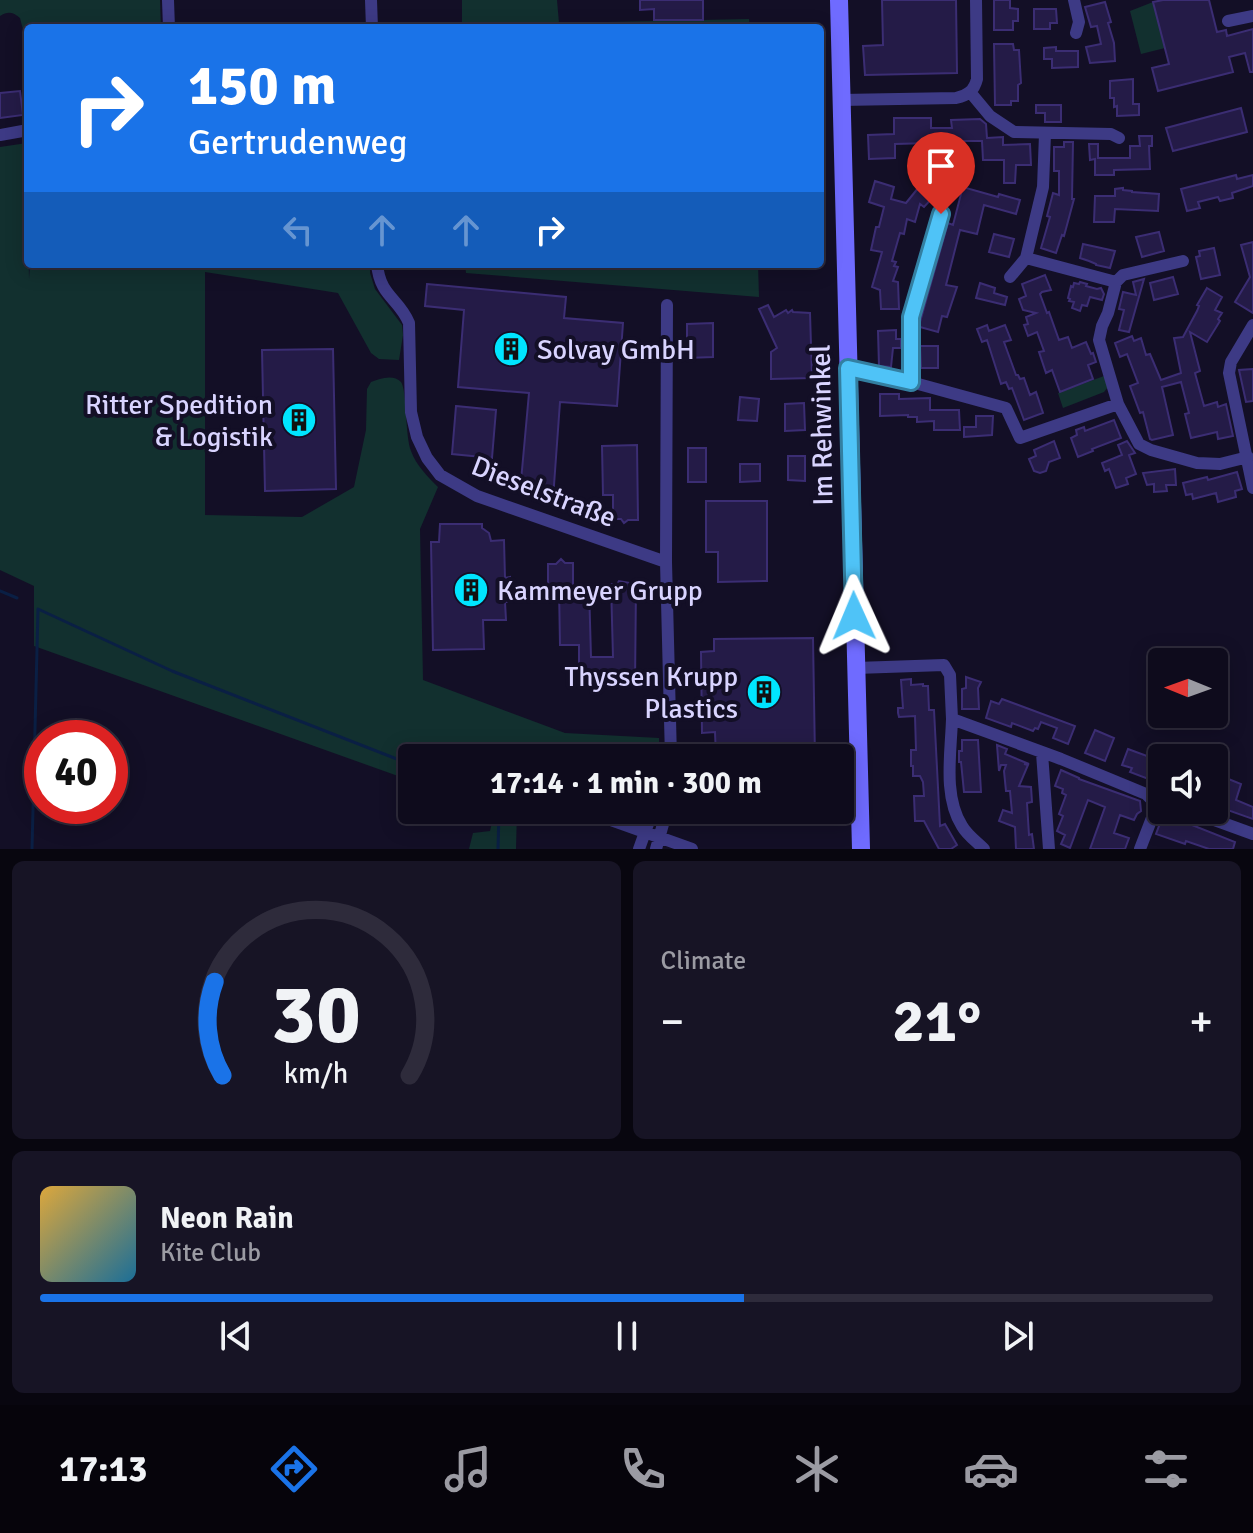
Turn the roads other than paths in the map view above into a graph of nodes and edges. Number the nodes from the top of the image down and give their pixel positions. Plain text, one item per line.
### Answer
1 (168, 0) edge
2 (371, 0) edge
3 (839, 0) edge
4 (976, 0) edge
5 (1074, 0) edge
6 (1253, 16) edge
7 (1228, 21) dead end
8 (169, 24) edge
9 (372, 24) edge
10 (1076, 33) dead end
11 (970, 92) junction
12 (841, 100) junction
13 (24, 131) edge
14 (1045, 134) junction
15 (0, 135) edge
16 (1119, 138) dead end
17 (941, 214) dead end
18 (1026, 258) junction
19 (1183, 261) dead end
20 (378, 268) edge
21 (1010, 277) dead end
22 (1116, 282) junction
23 (667, 305) dead end
24 (1253, 325) edge
25 (848, 368) junction
26 (911, 382) junction
27 (1118, 404) junction
28 (1248, 457) junction
29 (1253, 488) edge
30 (666, 562) junction
31 (856, 668) junction
32 (952, 719) junction
33 (671, 744) edge
34 (1042, 753) junction
35 (1148, 796) edge
36 (622, 824) edge
37 (647, 824) edge
38 (1151, 824) edge
39 (1226, 824) edge
40 (644, 832) junction
41 (1253, 834) edge
42 (658, 843) edge
43 (639, 849) edge
44 (692, 849) edge
45 (861, 849) edge
46 (984, 849) edge
47 (1049, 849) edge
48 (1140, 849) edge

1 - 8 street
2 - 9 street
3 - 12 street, Im Rehwinkel
4 - 11 street
5 - 10 street
6 - 7 street
11 - 12 street
11 - 14 street
12 - 25 street, Im Rehwinkel
13 - 15 street
14 - 16 street
14 - 18 street
17 - 26 street
18 - 21 street
18 - 22 street
19 - 22 street
20 - 30 street, Dieselstraße
22 - 27 street
23 - 30 street
24 - 28 street
25 - 26 street
25 - 31 street, Im Rehwinkel
26 - 27 street
27 - 28 street
28 - 29 street
30 - 33 street
31 - 32 street
31 - 45 street, Im Rehwinkel
32 - 34 street
32 - 46 street
34 - 35 street
34 - 47 street
36 - 40 street
37 - 40 street
38 - 48 street
39 - 41 street
40 - 42 street
40 - 43 street
42 - 44 street

